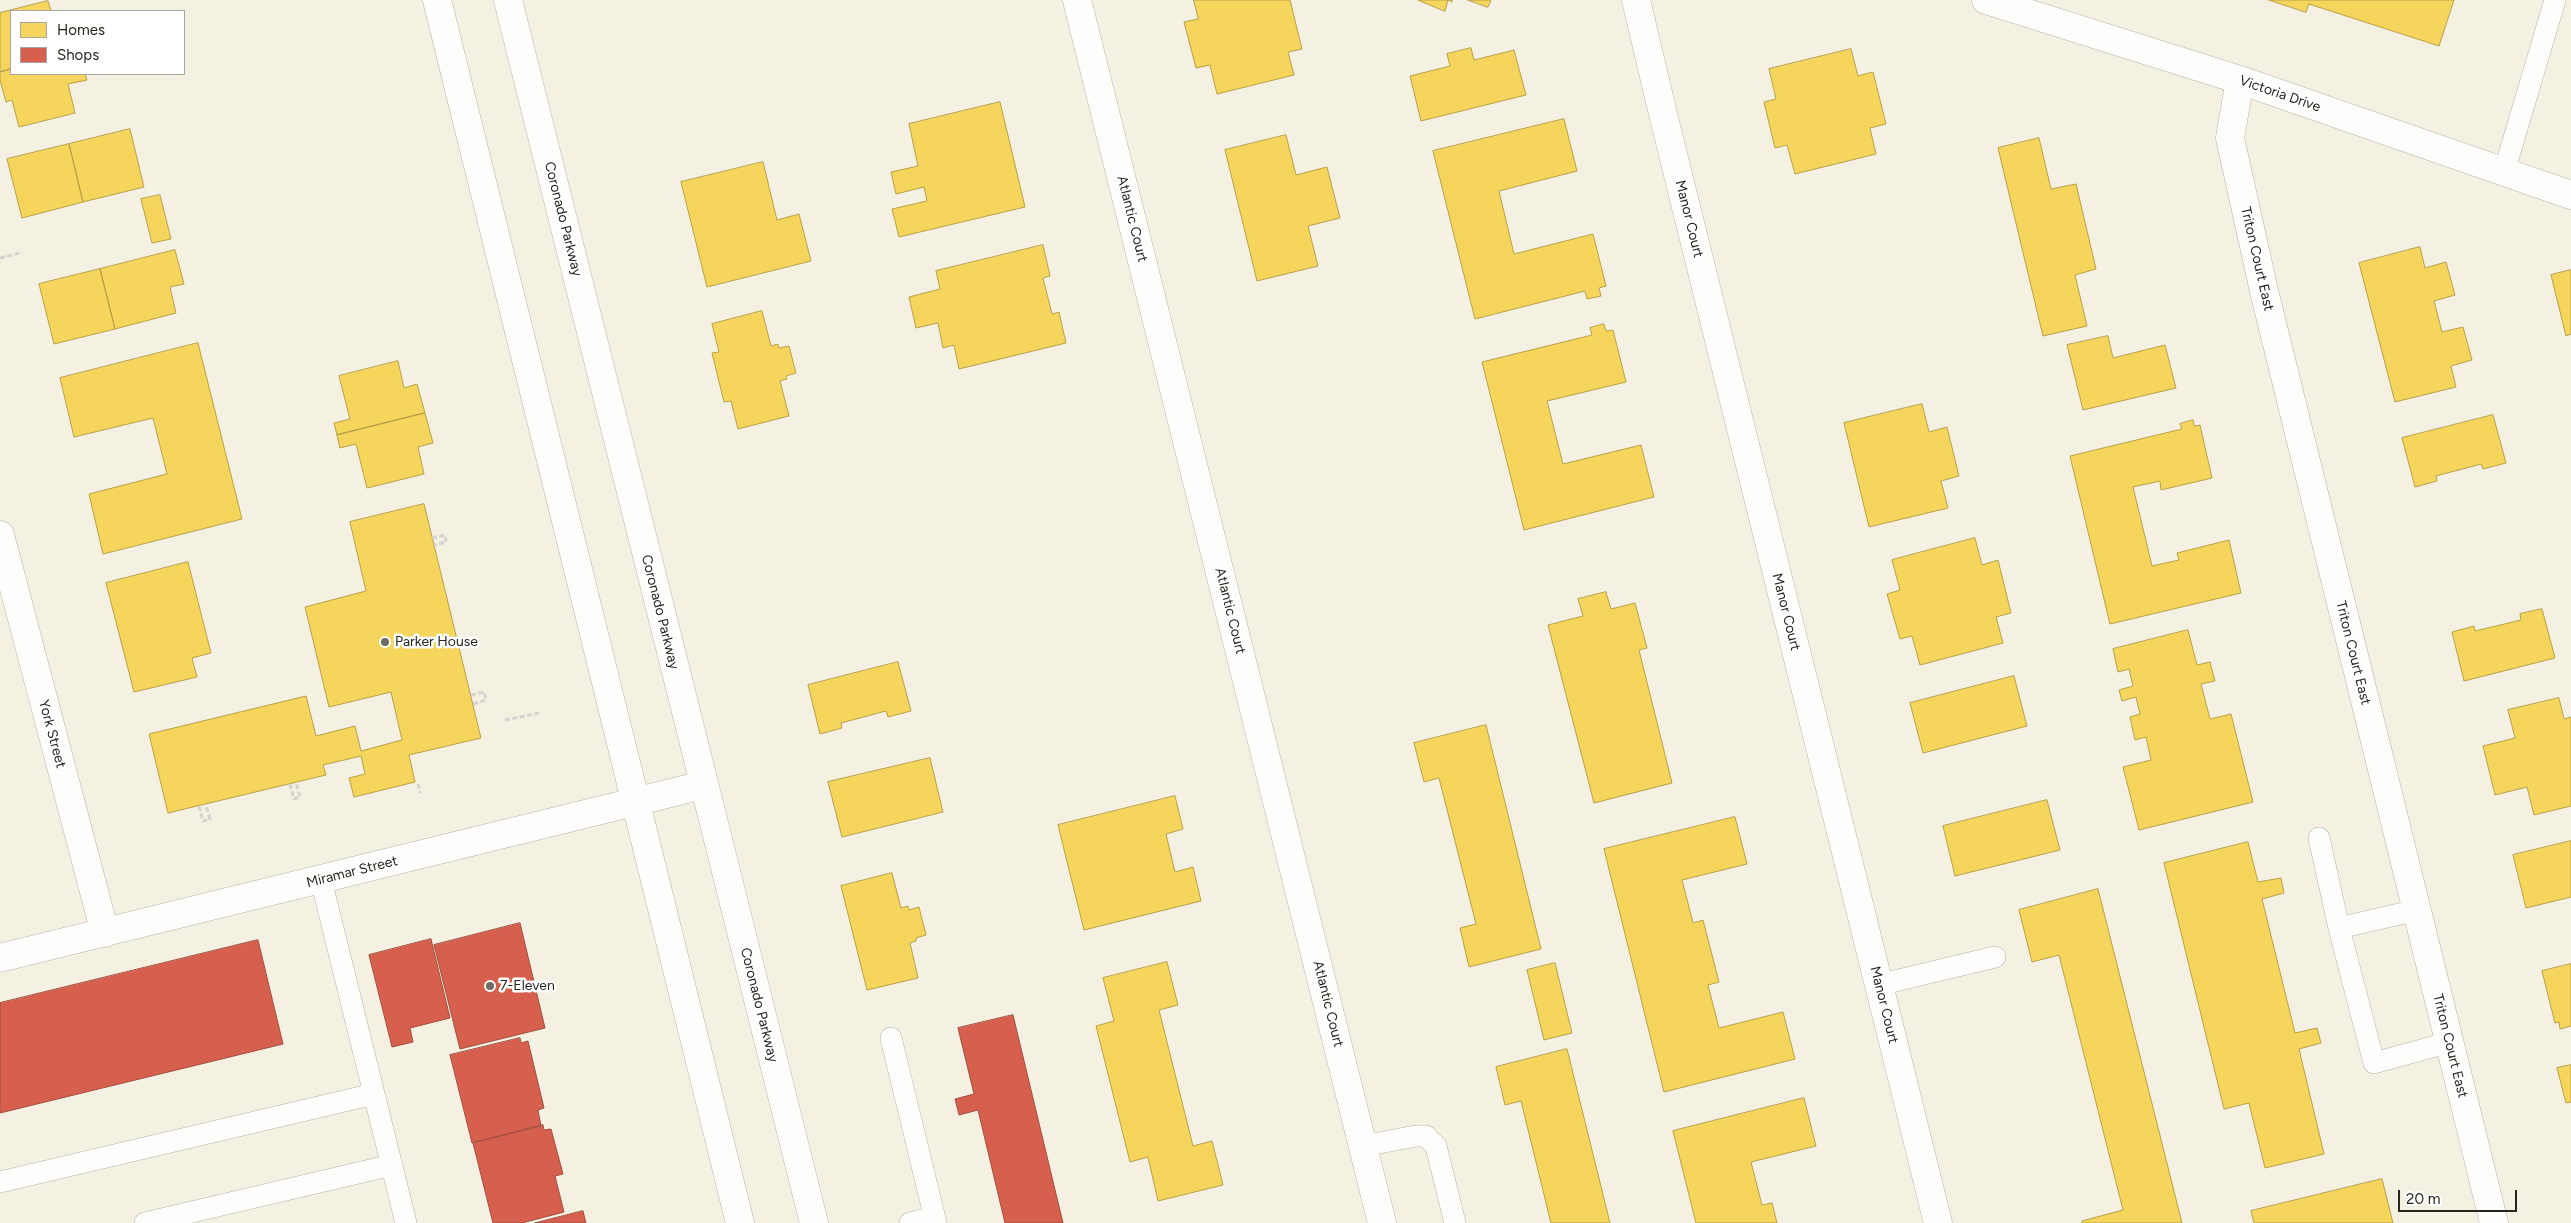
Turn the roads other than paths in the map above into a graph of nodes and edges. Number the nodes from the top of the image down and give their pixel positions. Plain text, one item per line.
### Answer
1 (437, 0) edge
2 (508, 0) edge
3 (1077, 0) edge
4 (1636, 0) edge
5 (1986, 0) edge
6 (2554, 0) edge
7 (2240, 80) junction
8 (2504, 172) junction
9 (2571, 195) edge
10 (0, 535) edge
11 (704, 785) junction
12 (636, 802) junction
13 (2319, 838) dead end
14 (321, 880) junction
15 (2417, 910) junction
16 (2339, 928) junction
17 (105, 933) junction
18 (1995, 957) dead end
19 (0, 958) edge
20 (1878, 985) junction
21 (891, 1038) dead end
22 (2450, 1042) junction
23 (374, 1094) junction
24 (1363, 1146) junction
25 (392, 1165) junction
26 (0, 1182) edge
27 (935, 1220) edge
28 (145, 1223) edge
29 (406, 1223) edge
30 (740, 1223) edge
31 (814, 1223) edge
32 (910, 1223) edge
33 (1382, 1223) edge
34 (1455, 1223) edge
35 (1938, 1223) edge
36 (2494, 1223) edge

1 - 12 street
2 - 11 street, Coronado Parkway
3 - 24 street, Atlantic Court
4 - 20 street, Manor Court
5 - 7 street, Victoria Drive
6 - 8 lane
7 - 8 street, Victoria Drive
7 - 15 street, Triton Court East
8 - 9 street, Victoria Drive
10 - 17 street, York Street
11 - 12 street, Miramar Street
11 - 31 street, Coronado Parkway
12 - 14 street, Miramar Street
12 - 30 street
13 - 16 lane
14 - 17 street, Miramar Street
14 - 23 lane
15 - 16 lane
15 - 22 street, Triton Court East
16 - 22 lane
17 - 19 street, Miramar Street
18 - 20 lane
20 - 35 street, Manor Court
21 - 27 lane
22 - 36 street, Triton Court East
23 - 25 lane
23 - 26 lane
24 - 33 street, Atlantic Court
24 - 34 lane
25 - 28 lane
25 - 29 lane
27 - 32 lane

